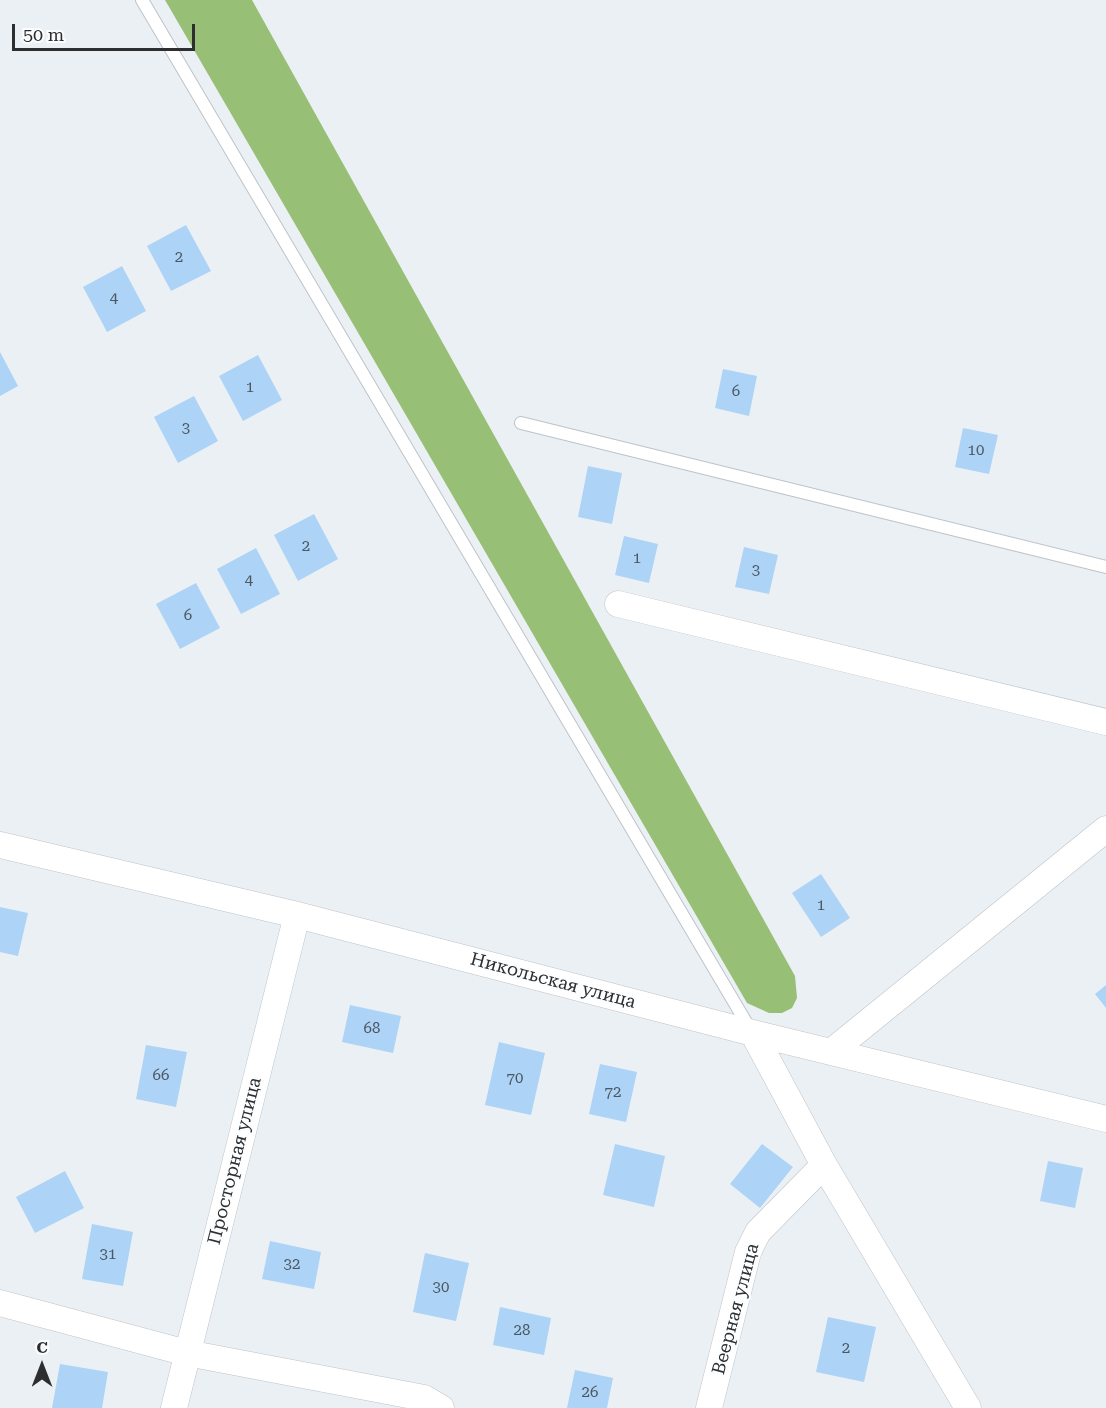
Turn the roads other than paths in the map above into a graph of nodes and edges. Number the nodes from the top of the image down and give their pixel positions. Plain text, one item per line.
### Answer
1 (142, 0) edge
2 (521, 423) dead end
3 (1106, 567) edge
4 (618, 604) dead end
5 (1106, 722) edge
6 (1106, 829) edge
7 (0, 844) edge
8 (297, 915) junction
9 (753, 1033) junction
10 (831, 1052) junction
11 (1100, 1111) edge
12 (824, 1165) junction
13 (0, 1303) edge
14 (187, 1353) junction
15 (174, 1408) edge
16 (441, 1408) edge
17 (709, 1408) edge
18 (968, 1408) edge

1 - 9 lane
2 - 3 lane
4 - 5 street
6 - 10 street
7 - 8 street, Никольская улица
8 - 9 street, Никольская улица
8 - 14 street, Просторная улица
9 - 10 street, Никольская улица
9 - 12 street
10 - 11 street, Никольская улица
12 - 17 street, Веерная улица
12 - 18 street
13 - 14 street
14 - 15 street, Просторная улица
14 - 16 street

